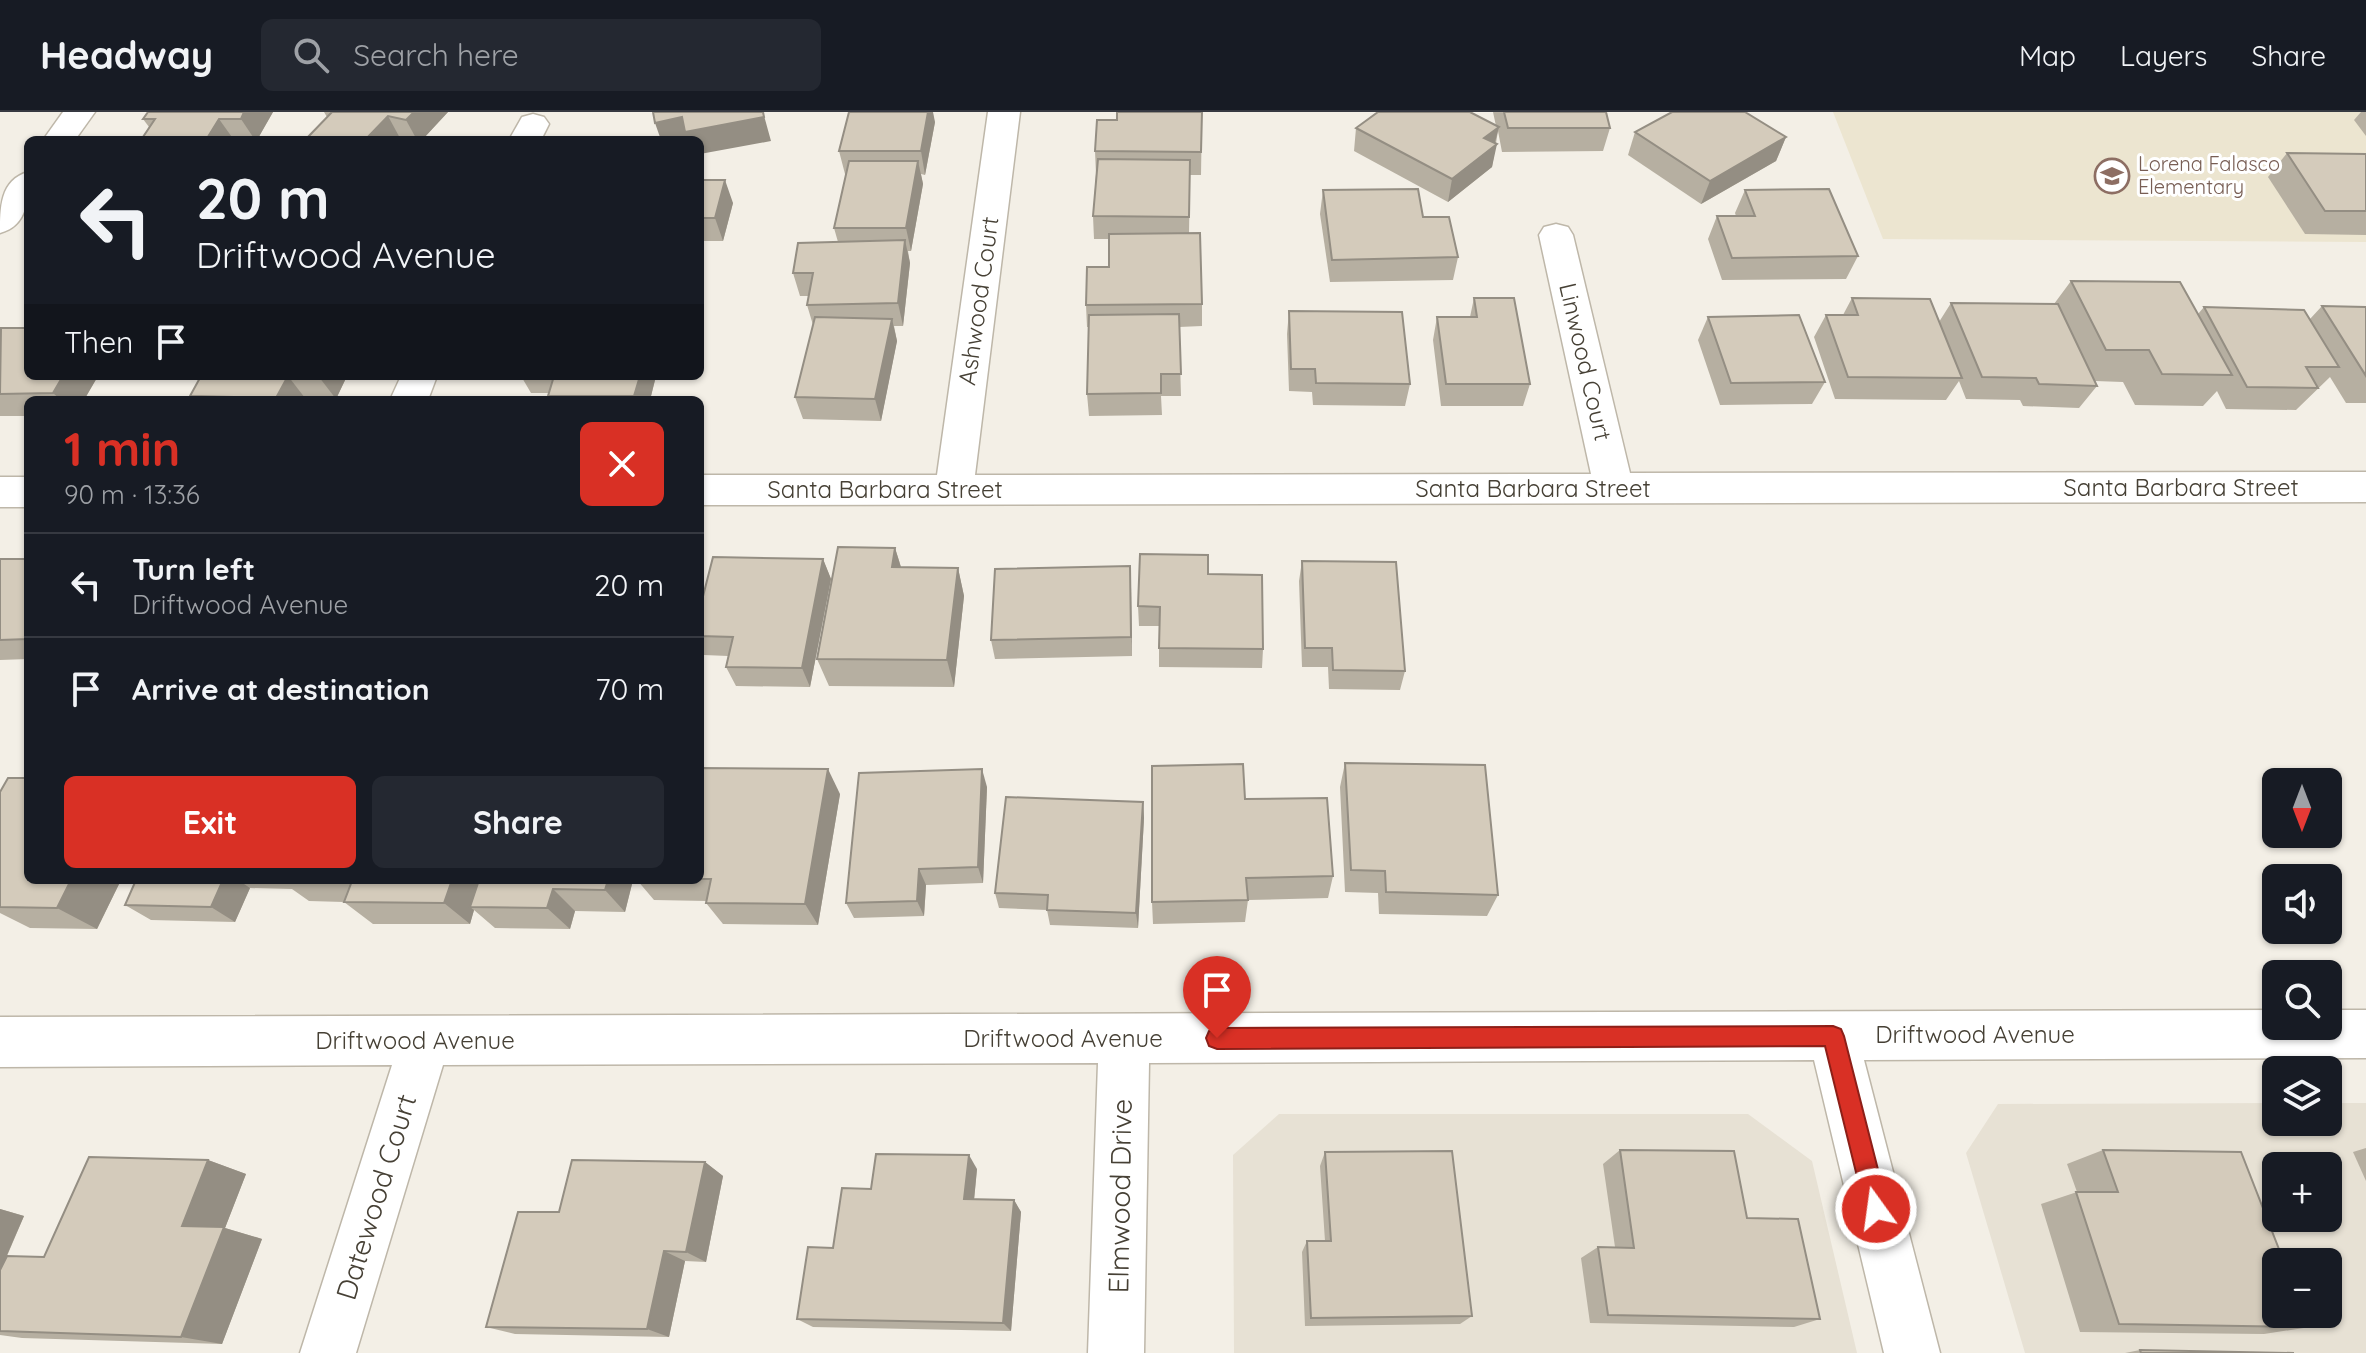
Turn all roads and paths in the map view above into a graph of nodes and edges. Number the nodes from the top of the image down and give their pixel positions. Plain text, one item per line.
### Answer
1 (79, 112) edge
2 (1004, 112) edge
3 (62, 136) edge
4 (24, 189) edge
5 (0, 222) edge
6 (1556, 235) dead end
7 (2366, 487) edge
8 (1614, 489) junction
9 (704, 490) edge
10 (954, 490) junction
11 (0, 492) edge
12 (24, 492) edge
13 (2366, 1034) edge
14 (1833, 1036) junction
15 (1124, 1039) junction
16 (425, 1041) junction
17 (0, 1042) edge
18 (328, 1353) edge
19 (1116, 1353) edge
20 (1912, 1353) edge

1 - 3 street
2 - 10 street, Ashwood Court
4 - 5 street
6 - 8 street, Linwood Court
7 - 8 street, Santa Barbara Street
8 - 10 street, Santa Barbara Street
9 - 10 street, Santa Barbara Street
11 - 12 street
13 - 14 street, Driftwood Avenue
14 - 15 street, Driftwood Avenue
14 - 20 street
15 - 16 street, Driftwood Avenue
15 - 19 street, Elmwood Drive
16 - 17 street, Driftwood Avenue
16 - 18 street, Datewood Court

